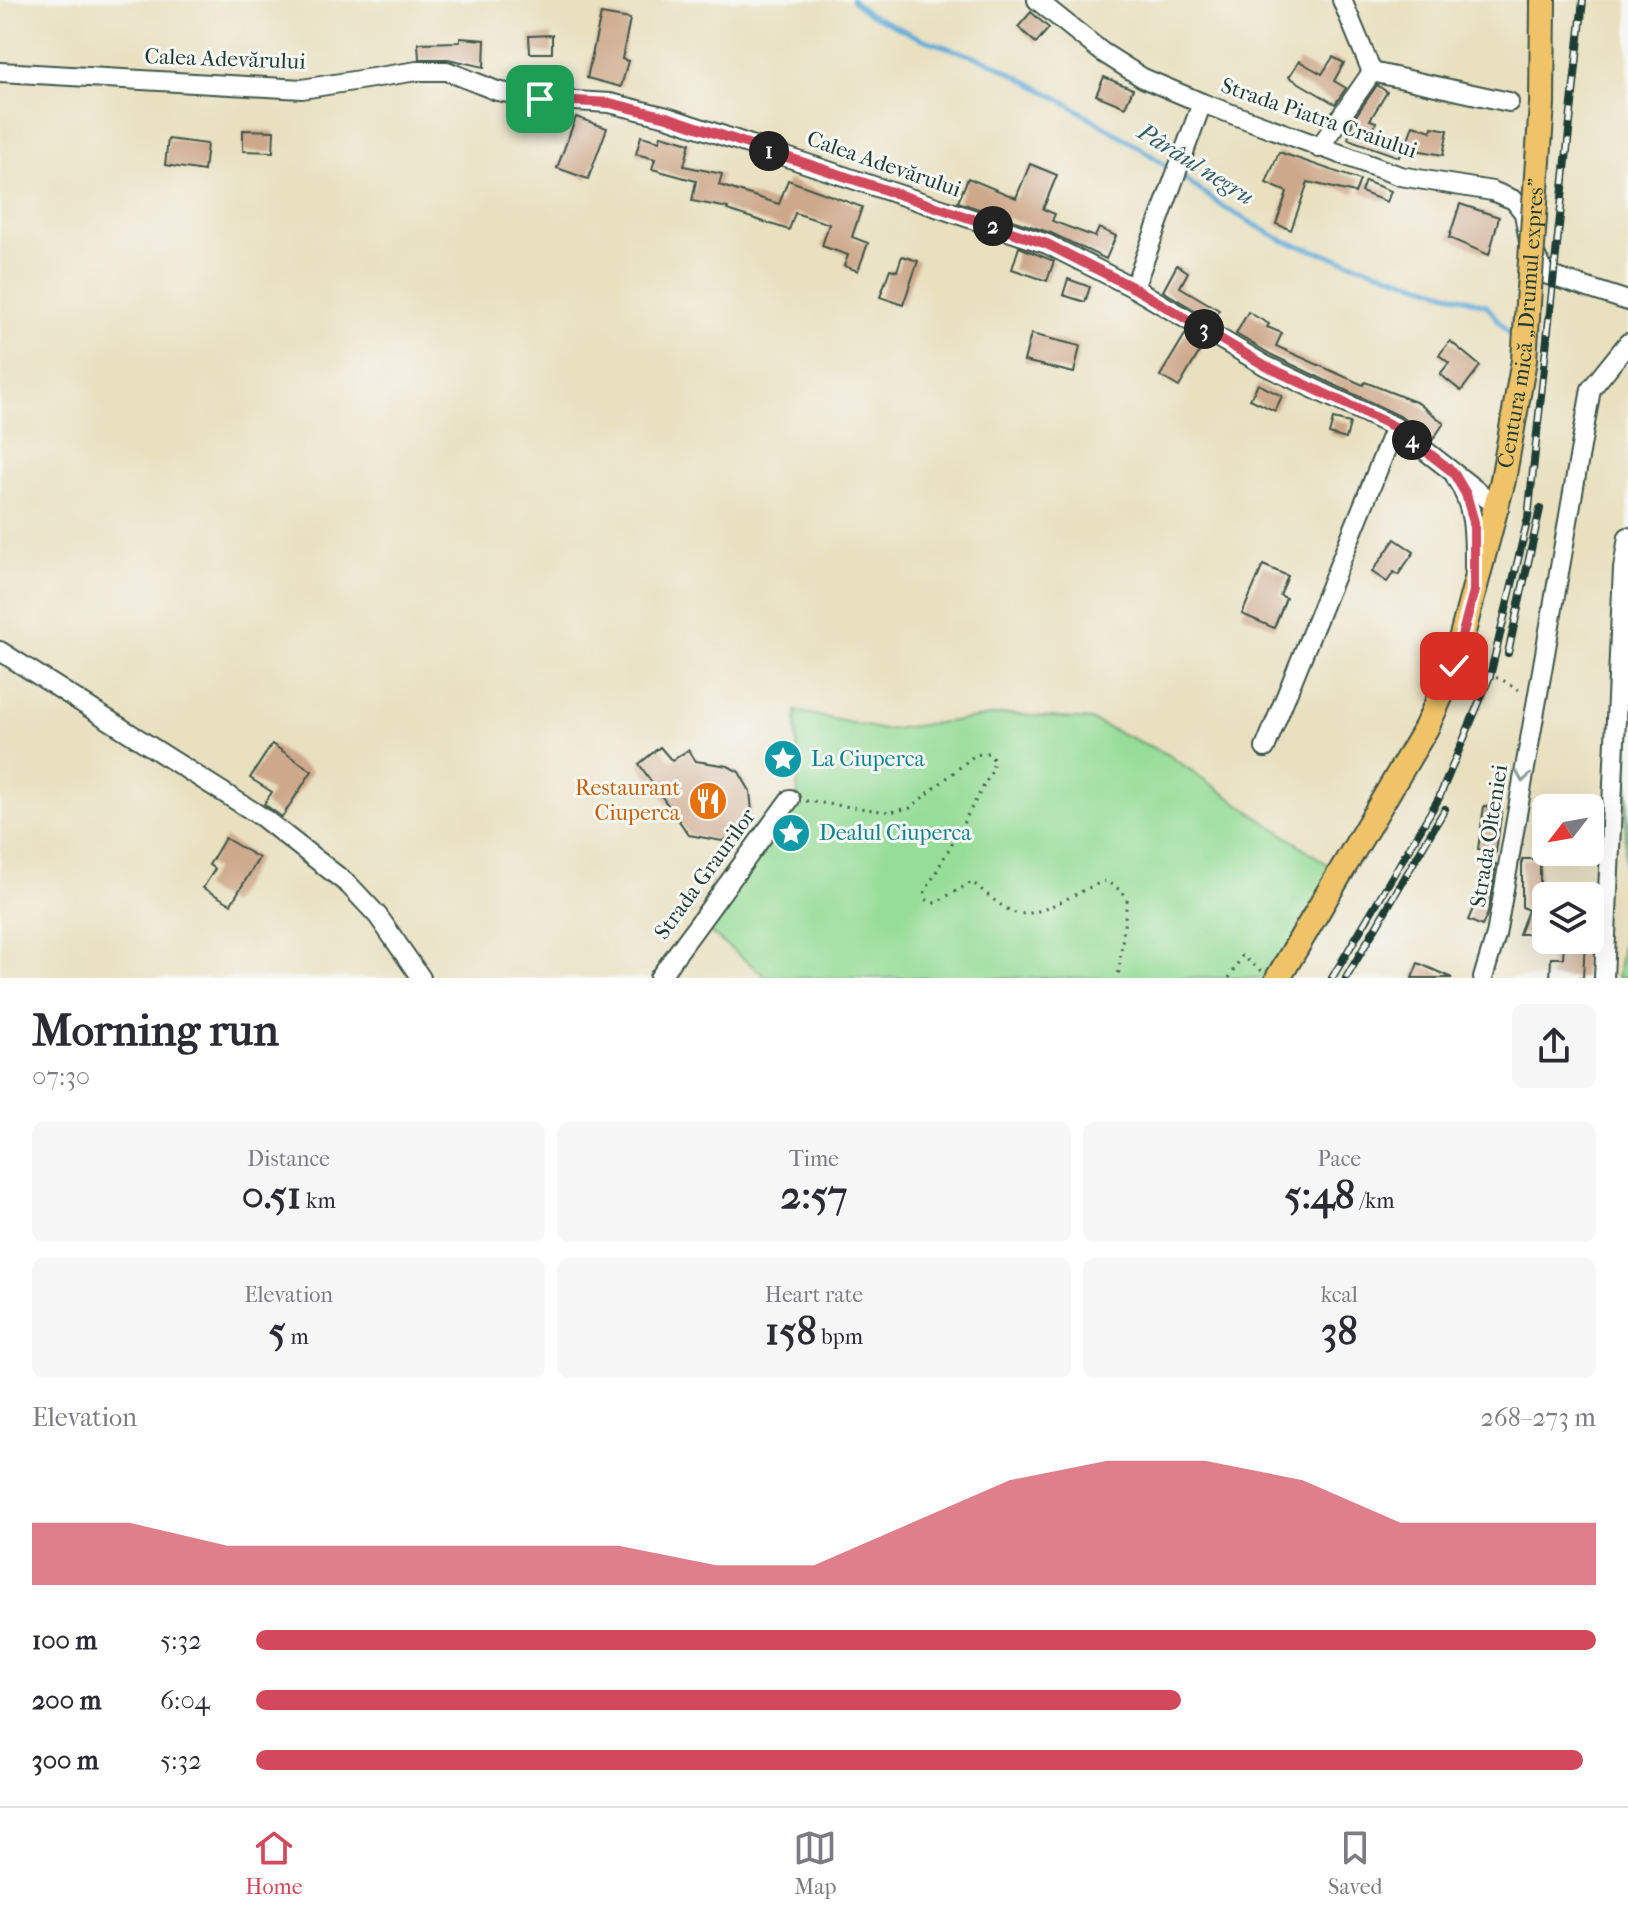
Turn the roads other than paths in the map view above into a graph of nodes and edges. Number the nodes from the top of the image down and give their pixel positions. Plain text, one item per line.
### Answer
1 (1037, 0) edge
2 (1342, 0) edge
3 (1543, 0) edge
4 (1061, 7) edge
5 (0, 72) edge
6 (1372, 72) junction
7 (1509, 102) dead end
8 (1202, 103) junction
9 (1319, 148) junction
10 (1628, 287) edge
11 (1134, 288) junction
12 (1607, 292) junction
13 (1628, 301) edge
14 (1628, 329) edge
15 (1625, 346) edge
16 (1395, 427) junction
17 (1453, 472) junction
18 (1499, 508) junction
19 (1628, 537) edge
20 (1474, 591) junction
21 (0, 651) edge
22 (1265, 748) dead end
23 (790, 799) road end
24 (421, 978) edge
25 (659, 978) edge
26 (1278, 978) edge
27 (1483, 978) edge
28 (1604, 978) edge

1 - 4 street, Strada Piatra Craiului
2 - 6 street
3 - 18 main road, Centura mică „Drumul expres”, bridge
4 - 8 street, Strada Piatra Craiului
5 - 11 street, Calea Adevărului
6 - 7 street
6 - 9 street
8 - 9 street, Strada Piatra Craiului
8 - 11 street
9 - 12 street, Strada Piatra Craiului
10 - 12 street, Strada Piatra Craiului
11 - 16 street, Calea Adevărului
12 - 13 street, Strada Piatra Craiului
14 - 15 street, Strada Olteniei
15 -> 27 street, Strada Olteniei
16 - 17 street, Calea Adevărului
16 - 22 street
17 - 18 street, Calea Adevărului
17 - 20 street
18 - 20 main road, Centura mică „Drumul expres”
19 - 28 street
20 - 26 main road, Centura mică „Drumul expres”
21 - 24 street
23 - 25 street, Strada Graurilor

